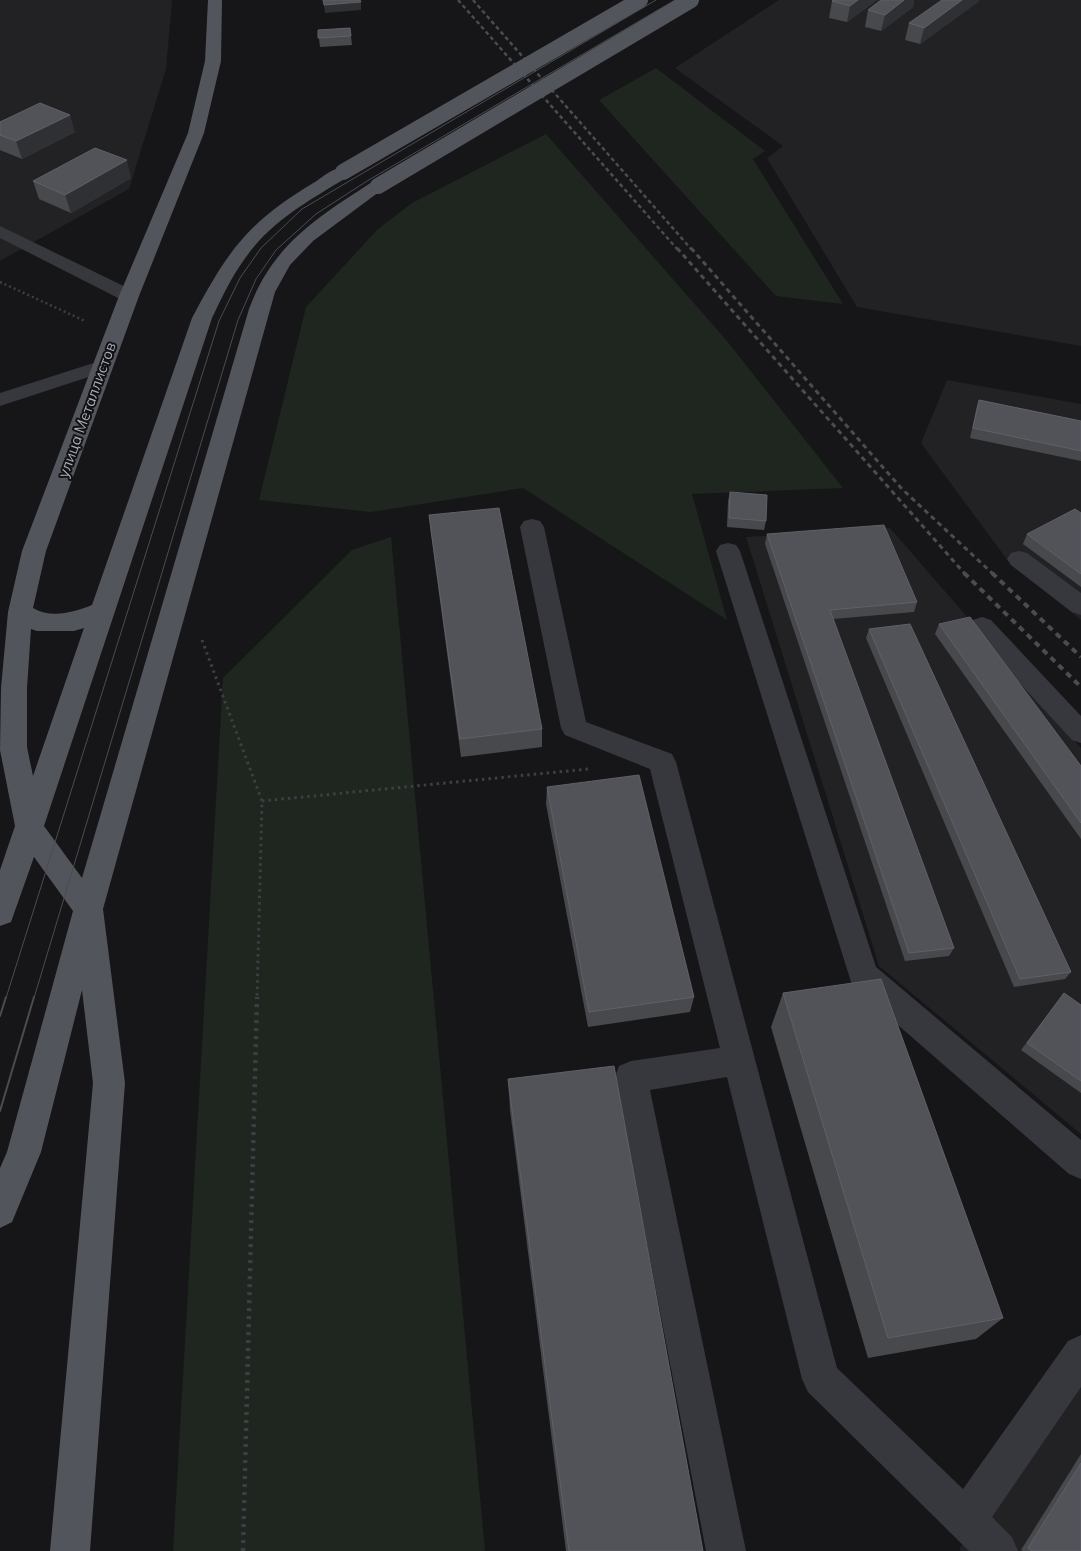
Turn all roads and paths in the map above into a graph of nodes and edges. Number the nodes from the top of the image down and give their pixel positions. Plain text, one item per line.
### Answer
1 (215, 0) edge
2 (640, 0) edge
3 (691, 0) edge
4 (0, 231) edge
5 (0, 282) edge
6 (130, 296) junction
7 (115, 334) junction
8 (103, 366) junction
9 (0, 400) edge
10 (532, 527) dead end
11 (728, 551) dead end
12 (1019, 558) dead end
13 (1081, 606) edge
14 (103, 610) junction
15 (20, 612) junction
16 (982, 626) dead end
17 (202, 638) dead end
18 (1081, 734) edge
19 (593, 768) dead end
20 (262, 801) junction
21 (30, 829) junction
22 (88, 909) junction
23 (0, 913) edge
24 (740, 1060) junction
25 (1081, 1162) edge
26 (0, 1210) edge
27 (1081, 1354) edge
28 (966, 1520) junction
29 (70, 1551) edge
30 (243, 1551) edge
31 (726, 1551) edge
32 (998, 1551) edge

1 - 6 main road, улица Металлистов
2 - 14 main road, bridge
3 - 22 main road, bridge
4 - 6 lane
5 - 7 path
6 - 7 main road, улица Металлистов
7 - 8 main road, улица Металлистов
8 - 9 lane
8 - 15 main road, улица Металлистов
10 - 24 lane
11 - 25 lane
12 - 13 lane
14 - 15 main road
14 - 21 main road
15 - 21 main road, улица Металлистов
16 - 18 lane
17 - 20 path
19 - 20 path
20 - 30 path
21 - 22 main road
21 - 23 main road
22 - 26 main road
22 - 29 main road
24 - 28 lane
24 - 31 lane
27 - 28 lane
28 - 32 lane

